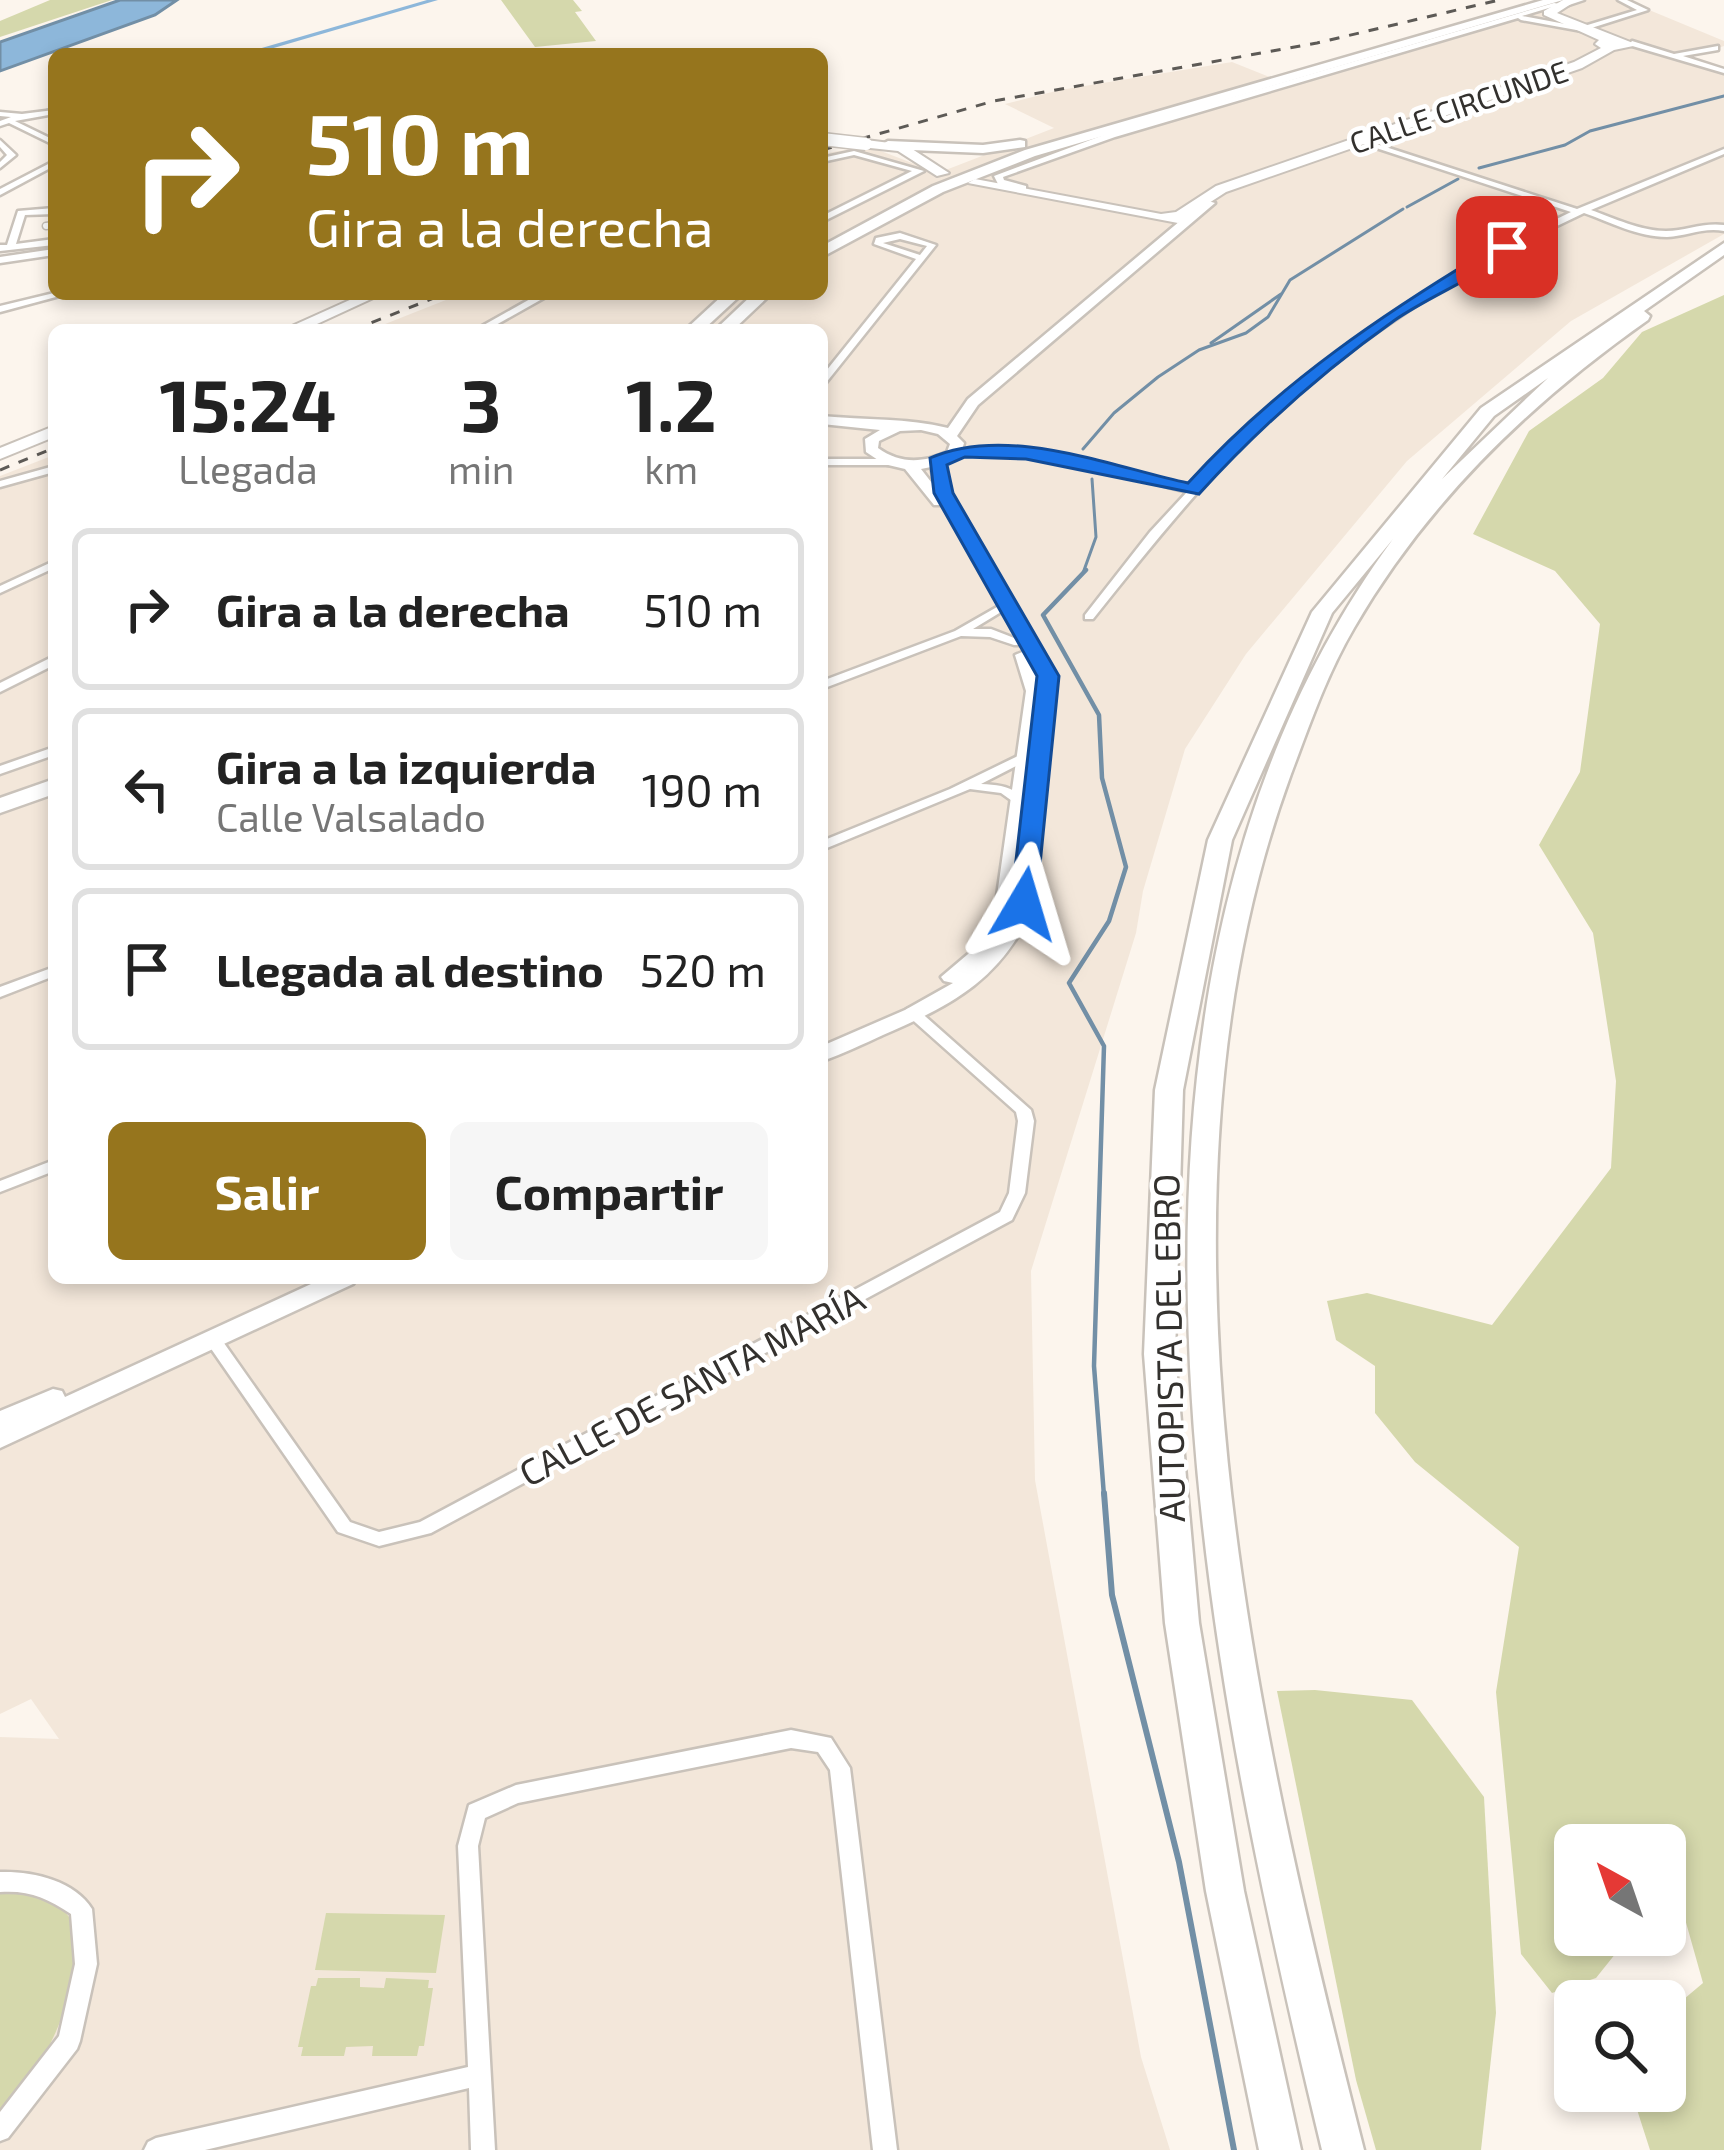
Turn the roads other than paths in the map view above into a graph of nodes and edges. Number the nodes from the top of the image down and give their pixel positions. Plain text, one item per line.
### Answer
1 (1571, 0) edge
2 (1581, 0) edge
3 (1621, 0) edge
4 (1550, 4) edge
5 (1524, 17) junction
6 (1494, 22) junction
7 (1580, 29) junction
8 (1609, 43) junction
9 (1632, 45) joint
10 (1715, 48) dead end
11 (1674, 56) junction
12 (1724, 71) edge
13 (1233, 98) junction
14 (48, 113) edge
15 (0, 114) edge
16 (18, 119) junction
17 (0, 124) edge
18 (1102, 130) junction
19 (48, 136) edge
20 (1054, 139) junction
21 (828, 140) edge
22 (1364, 141) junction
23 (0, 142) edge
24 (866, 144) junction
25 (888, 146) junction
26 (1724, 151) edge
27 (828, 159) edge
28 (1304, 162) junction
29 (0, 166) edge
30 (48, 166) edge
31 (924, 169) junction
32 (975, 183) dead end
33 (0, 192) edge
34 (1208, 203) junction
35 (1579, 210) junction
36 (48, 211) edge
37 (828, 216) edge
38 (1170, 218) junction
39 (1724, 228) edge
40 (1163, 240) junction
41 (48, 243) edge
42 (828, 243) edge
43 (828, 243) edge
44 (6, 247) edge
45 (1724, 248) edge
46 (48, 253) edge
47 (922, 258) junction
48 (0, 260) edge
49 (1724, 266) edge
50 (1128, 267) junction
51 (48, 297) edge
52 (361, 300) edge
53 (535, 300) edge
54 (727, 300) edge
55 (741, 300) edge
56 (757, 300) edge
57 (769, 300) edge
58 (0, 309) edge
59 (304, 324) edge
60 (491, 324) edge
61 (700, 324) edge
62 (714, 324) edge
63 (730, 324) edge
64 (743, 324) edge
65 (828, 375) edge
66 (965, 411) junction
67 (828, 421) edge
68 (922, 426) junction
69 (897, 427) junction
70 (48, 434) edge
71 (871, 443) junction
72 (949, 447) junction
73 (0, 454) edge
74 (842, 459) junction
75 (828, 461) edge
76 (901, 463) junction
77 (48, 471) edge
78 (0, 484) edge
79 (1192, 490) junction
80 (48, 567) edge
81 (0, 590) edge
82 (997, 610) junction
83 (1088, 617) dead end
84 (958, 633) junction
85 (1018, 643) junction
86 (48, 664) edge
87 (828, 683) edge
88 (0, 688) edge
89 (48, 754) edge
90 (1026, 756) junction
91 (0, 770) edge
92 (48, 778) edge
93 (48, 788) edge
94 (955, 791) junction
95 (0, 794) edge
96 (1021, 800) junction
97 (0, 806) edge
98 (828, 844) edge
99 (48, 973) edge
100 (0, 992) edge
101 (912, 1012) junction
102 (828, 1037) edge
103 (828, 1051) edge
104 (48, 1167) edge
105 (0, 1187) edge
106 (302, 1284) edge
107 (332, 1284) edge
108 (213, 1340) junction
109 (0, 1422) edge
110 (0, 1438) edge
111 (0, 1882) edge
112 (479, 2075) junction
113 (0, 2130) edge
114 (156, 2150) edge
115 (483, 2150) edge
116 (885, 2150) edge
117 (1280, 2150) edge
118 (1343, 2150) edge

1 - 4 main road
2 - 4 street
3 - 7 street
4 - 5 street
4 - 6 street
4 - 7 main road, CALLE CIRCUNDE
4 - 18 highway
4 - 20 highway
5 - 6 street, CALLE CIRCUNDE
5 - 7 street, CALLE CIRCUNDE
6 - 13 street
7 - 8 main road, CALLE CIRCUNDE
8 - 9 main road
8 - 22 main road, CALLE CIRCUNDE
9 - 11 street
10 - 11 street
11 - 12 street
13 - 18 highway
13 - 38 street
14 - 16 street
15 - 16 street
16 - 17 street
16 - 19 street
18 - 42 highway
20 - 25 highway
20 - 43 highway
21 - 24 main road, bridge
22 - 28 main road, CALLE CIRCUNDE
22 - 35 street
23 - 29 street
24 - 25 main road
24 - 31 main road
25 - 31 main road
26 - 35 street
27 - 31 street
28 - 34 main road, CALLE CIRCUNDE
28 - 38 main road, CALLE CIRCUNDE
30 - 33 street
31 - 37 street
32 - 38 main road
34 - 38 main road
34 - 40 main road, CALLE CIRCUNDE
35 - 39 street
35 - 79 street
36 - 44 street
38 - 40 main road
38 - 50 main road, CALLE CIRCUNDE
40 - 50 main road, CALLE CIRCUNDE
41 - 44 street
45 - 117 highway, AUTOPISTA DEL EBRO
46 - 48 street
47 - 47 street
47 - 65 street
49 - 118 highway, AUTOPISTA DEL EBRO
50 - 66 main road, CALLE CIRCUNDE
51 - 58 street
52 - 59 main road
53 - 60 street
54 - 61 highway
55 - 62 highway
56 - 63 highway
57 - 64 highway
66 - 68 main road, CALLE CIRCUNDE
66 - 72 main road, CALLE CIRCUNDE
67 - 69 main road
67 - 71 main road
68 - 69 main road
68 - 72 main road
69 - 71 main road
70 - 73 main road
71 - 74 street
71 - 76 main road
72 - 76 main road
72 - 79 street
72 - 101 main road
74 - 75 street
74 - 76 street
76 - 82 main road
77 - 78 street
79 - 83 street
80 - 81 street
82 - 84 street
82 - 85 main road
84 - 85 street
84 - 87 street
85 - 90 main road
86 - 88 street
89 - 91 street
90 - 94 street
90 - 96 main road
92 - 95 highway
93 - 97 highway
94 - 96 street
94 - 98 street
96 - 102 main road
99 - 100 street
101 - 103 main road
101 - 108 street, CALLE DE SANTA MARÍA
104 - 105 street
106 - 109 main road
107 - 108 main road
108 - 110 main road
111 - 113 street
112 - 114 street
112 - 115 street
112 - 116 street

